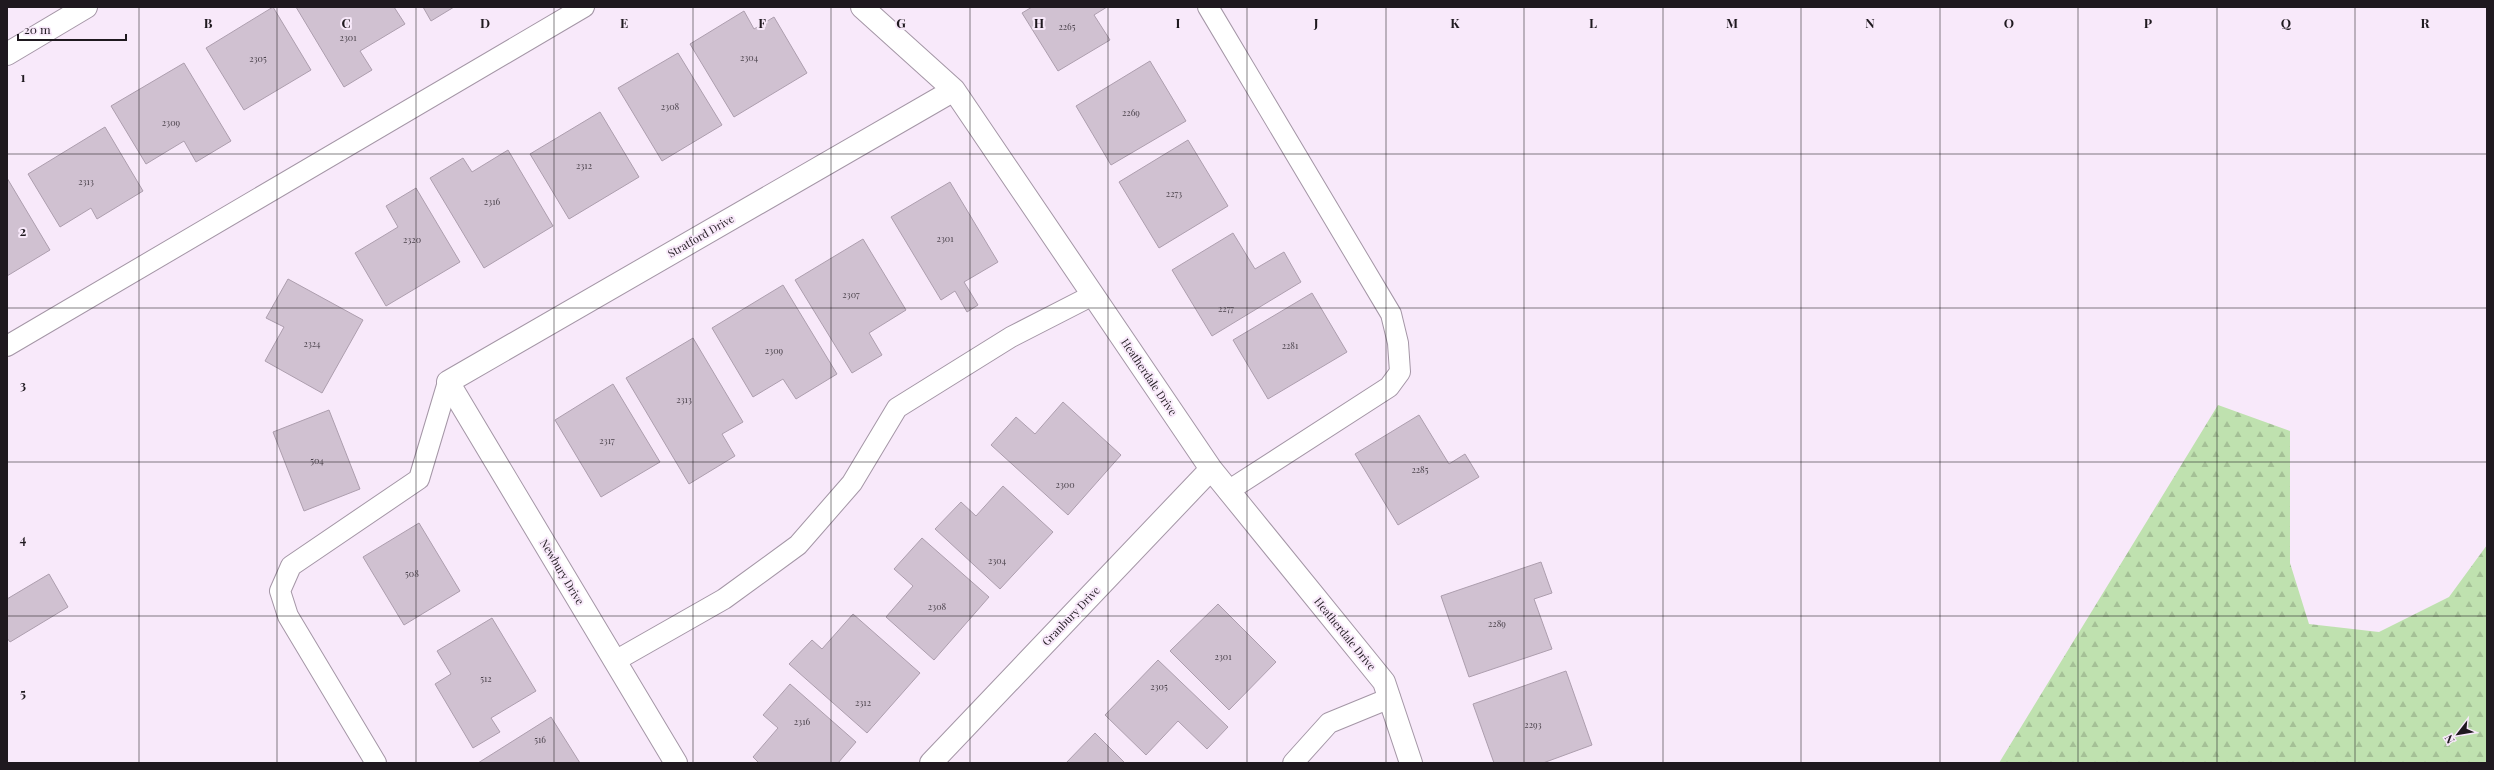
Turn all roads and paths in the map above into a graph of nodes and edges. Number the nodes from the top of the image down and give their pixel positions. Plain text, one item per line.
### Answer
1 (86, 7) edge
2 (584, 7) edge
3 (862, 7) edge
4 (1208, 7) edge
5 (7, 54) edge
6 (954, 90) junction
7 (1093, 295) junction
8 (7, 346) edge
9 (448, 382) junction
10 (1211, 469) junction
11 (1228, 491) junction
12 (615, 661) junction
13 (1390, 698) junction
14 (376, 763) edge
15 (676, 763) edge
16 (931, 763) edge
17 (1293, 763) edge
18 (1411, 763) edge

1 - 5 street
2 - 8 lane
3 - 6 street, Heatherdale Drive
4 - 11 lane
6 - 7 street, Heatherdale Drive
6 - 9 street, Stratford Drive
7 - 10 street, Heatherdale Drive
7 - 12 lane
9 - 12 street, Newbury Drive
9 - 14 lane
10 - 11 street, Heatherdale Drive
10 - 16 street, Granbury Drive
11 - 13 street, Heatherdale Drive
12 - 15 street, Newbury Drive
13 - 17 lane
13 - 18 street, Heatherdale Drive

